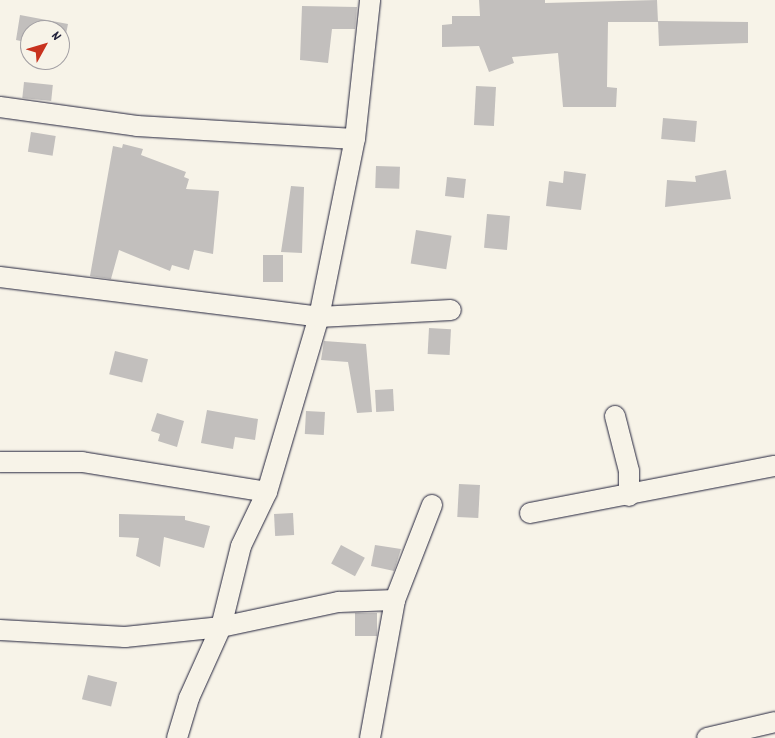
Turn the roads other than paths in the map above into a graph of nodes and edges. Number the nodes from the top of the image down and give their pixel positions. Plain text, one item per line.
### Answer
1 (370, 0) edge
2 (0, 107) edge
3 (355, 139) junction
4 (0, 277) edge
5 (451, 310) dead end
6 (319, 317) junction
7 (615, 416) dead end
8 (0, 462) edge
9 (775, 466) edge
10 (267, 492) junction
11 (629, 496) junction
12 (432, 505) dead end
13 (530, 513) dead end
14 (395, 600) junction
15 (221, 627) junction
16 (0, 630) edge
17 (775, 722) edge
18 (176, 738) edge
19 (370, 738) edge
20 (707, 738) edge

1 - 3 street
2 - 3 street
3 - 6 street
4 - 6 street
5 - 6 street
6 - 10 street
7 - 11 street
8 - 10 street
9 - 11 street
10 - 15 street
11 - 13 street
12 - 14 street
14 - 15 street
14 - 19 street
15 - 16 street
15 - 18 street
17 - 20 street

